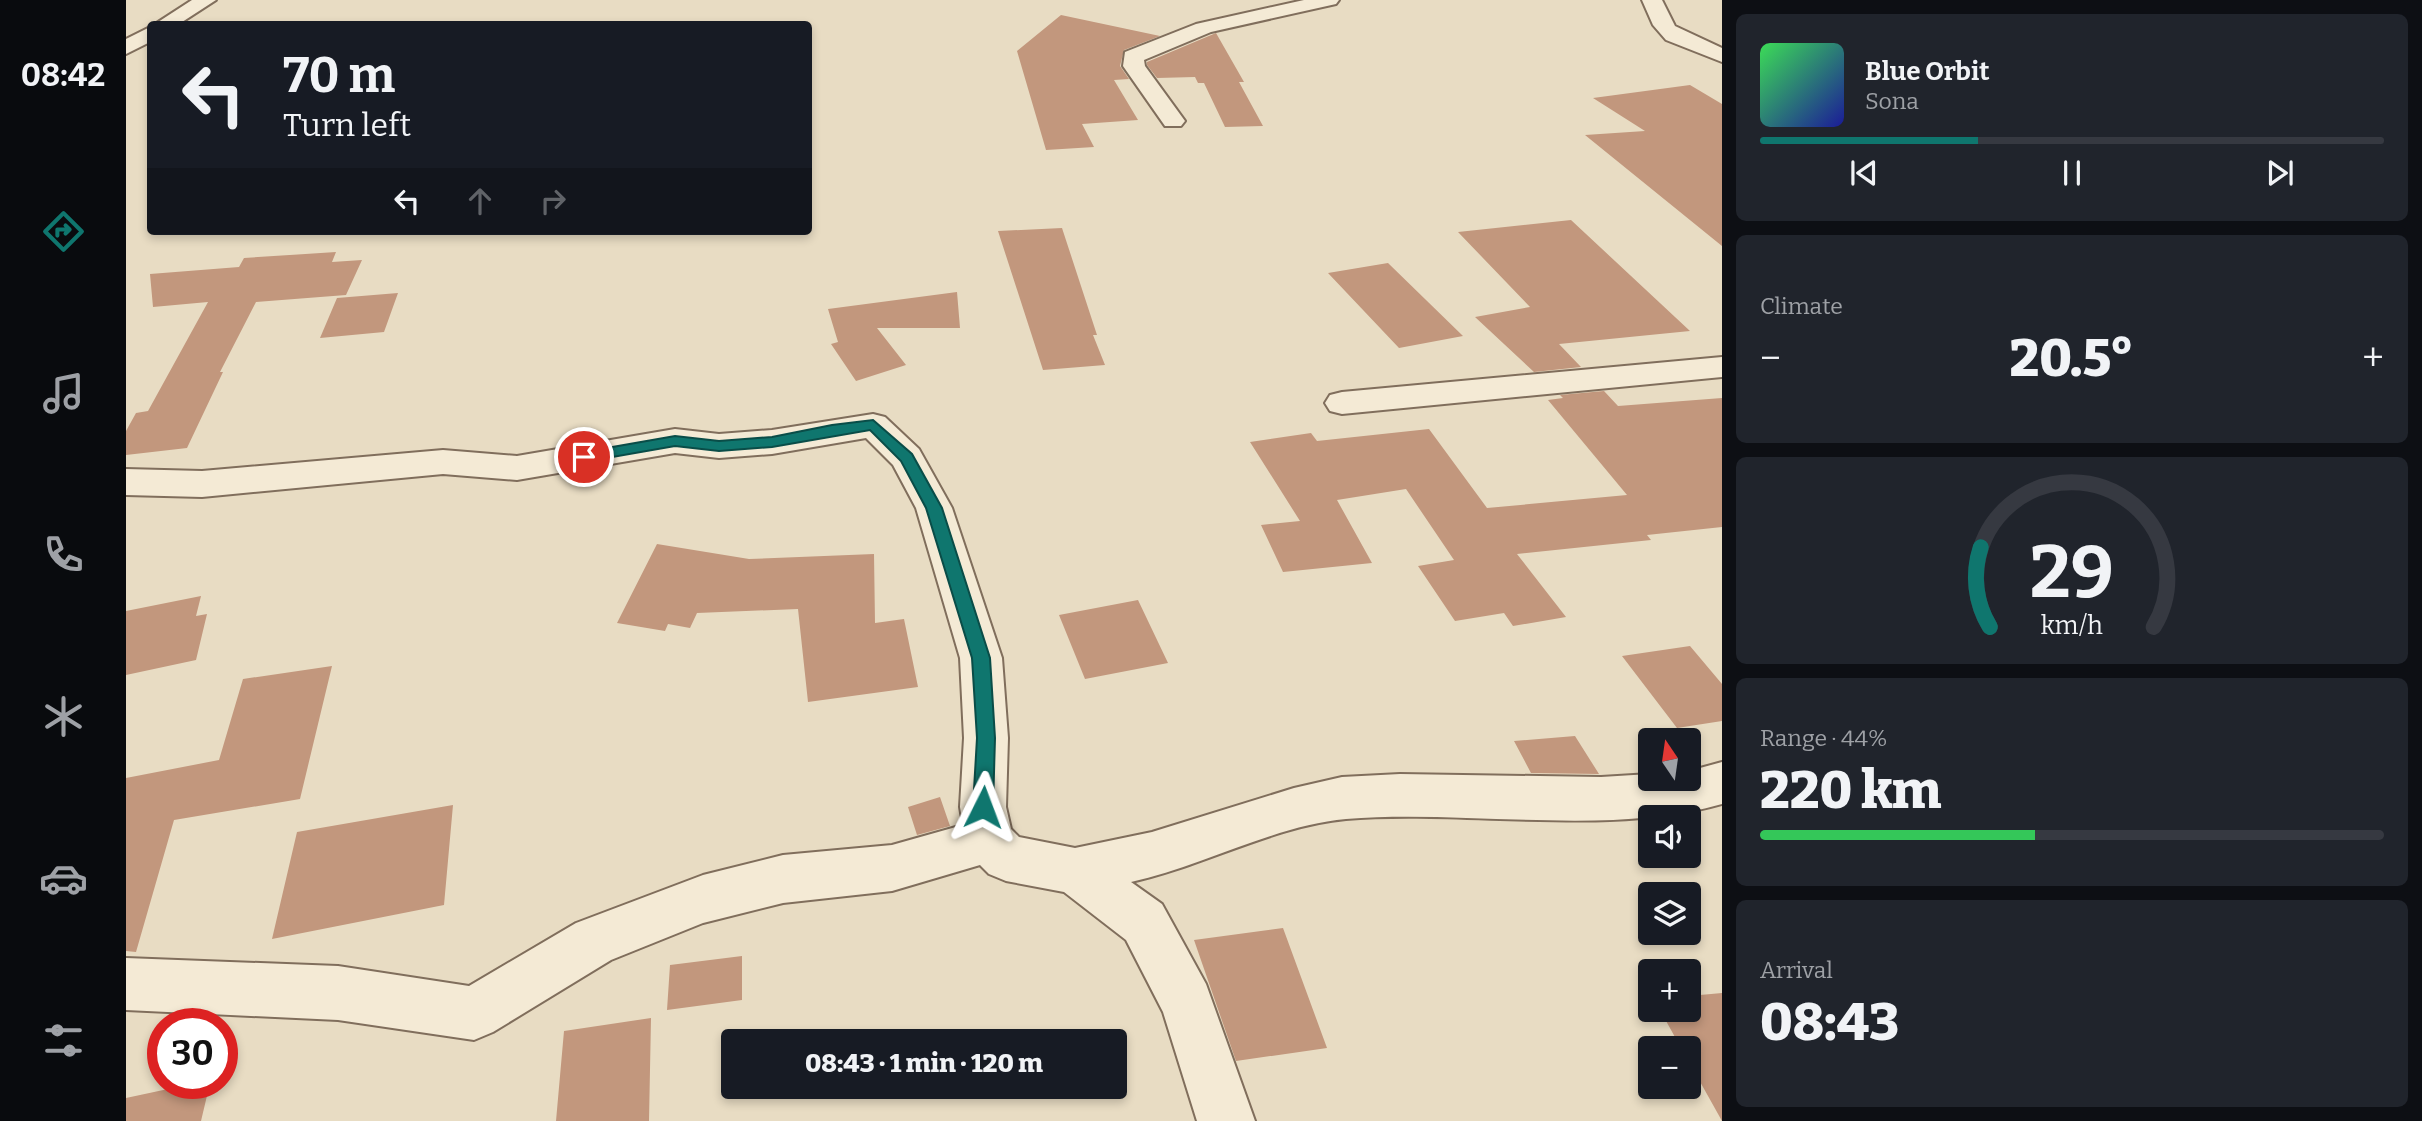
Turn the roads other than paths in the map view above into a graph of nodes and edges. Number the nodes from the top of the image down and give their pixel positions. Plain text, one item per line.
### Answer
1 (206, 0) edge
2 (1329, 0) edge
3 (1652, 0) edge
4 (170, 21) edge
5 (1722, 56) edge
6 (1173, 121) dead end
7 (1722, 367) edge
8 (1342, 403) dead end
9 (126, 482) edge
10 (1722, 783) edge
11 (989, 840) junction
12 (1075, 871) junction
13 (126, 984) edge
14 (1226, 1121) edge

1 - 4 street
2 - 6 street
3 - 5 street
7 - 8 street
9 - 11 street
10 - 12 street
11 - 12 street
11 - 13 street
12 - 14 street

